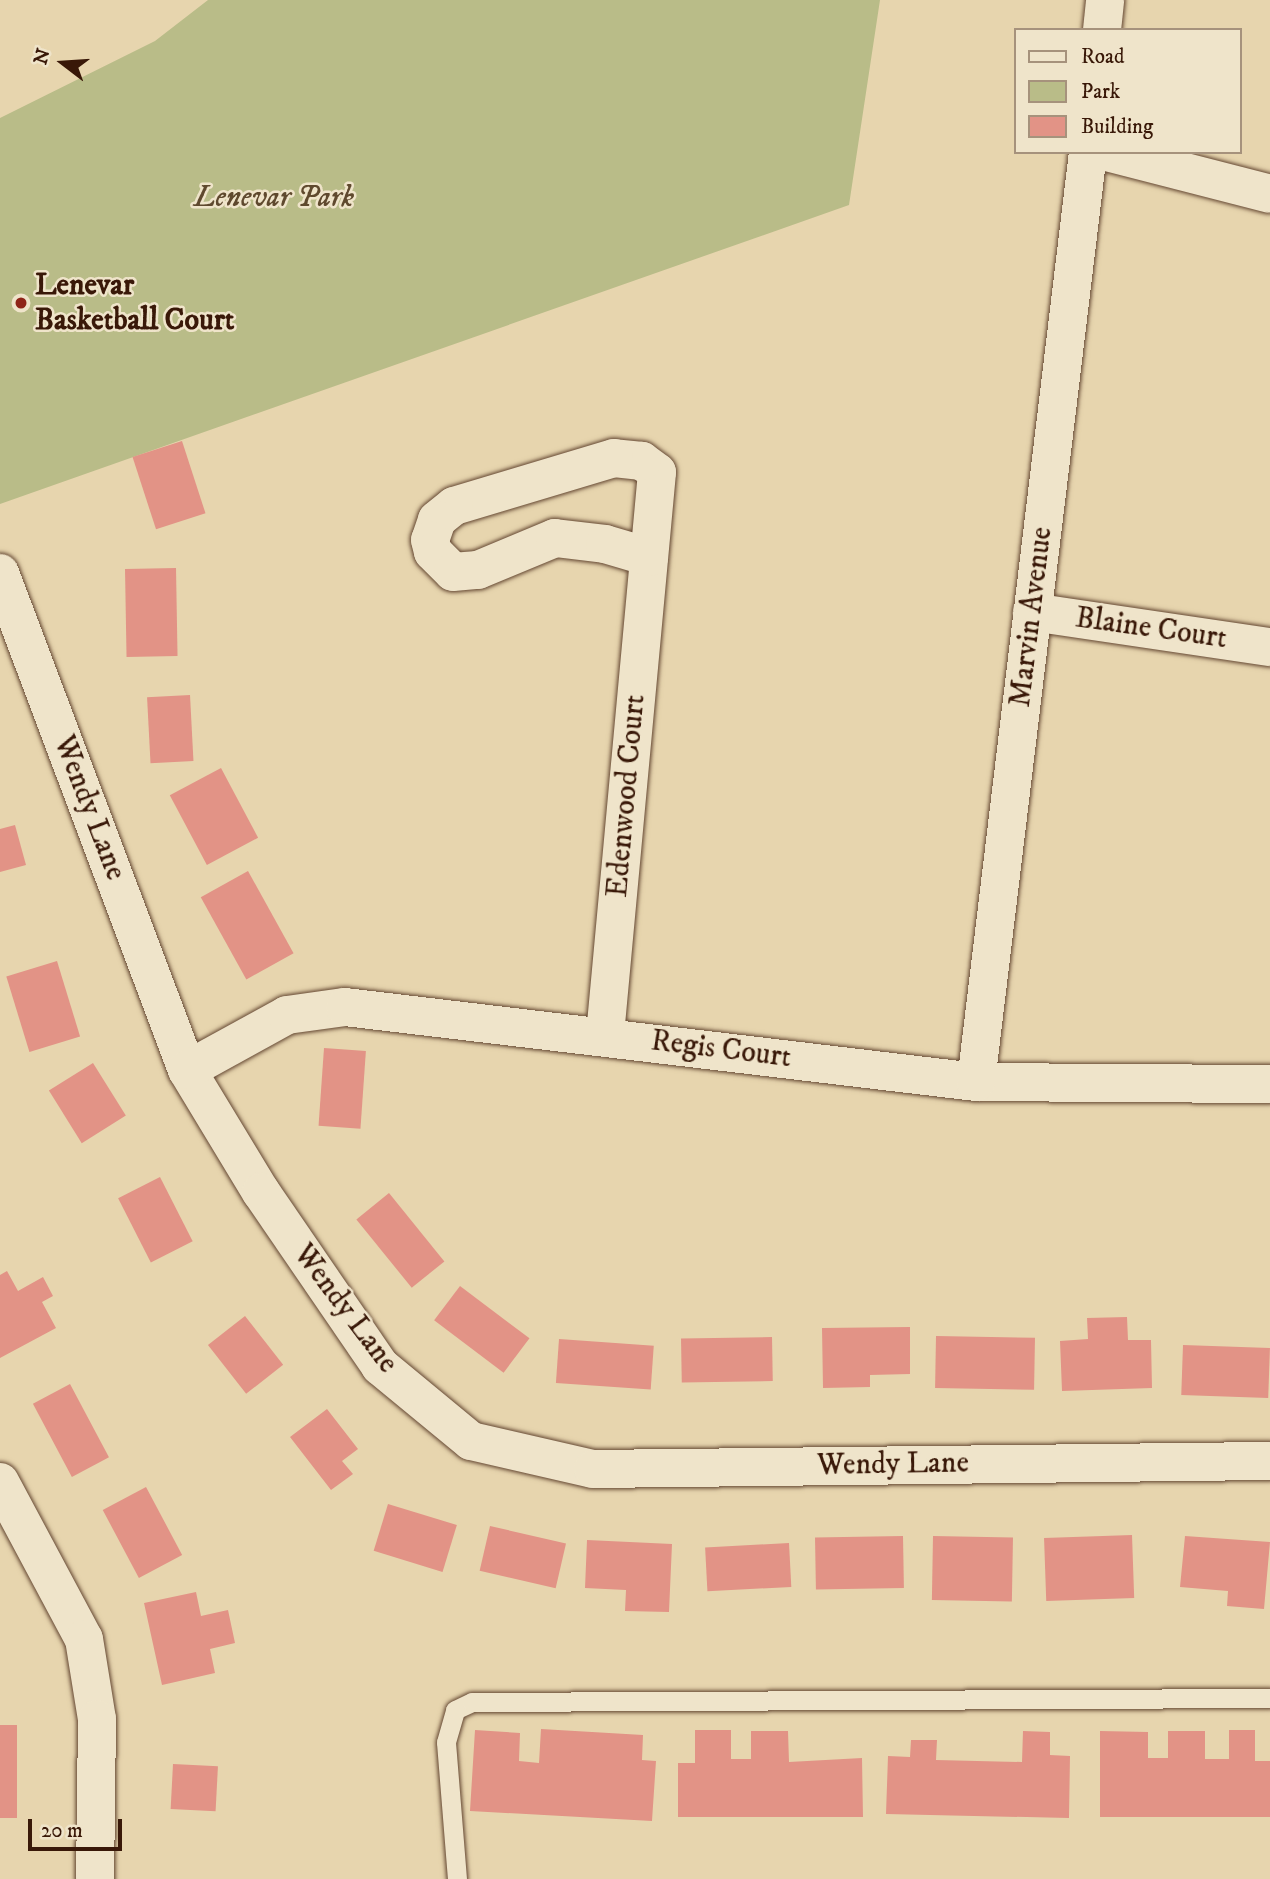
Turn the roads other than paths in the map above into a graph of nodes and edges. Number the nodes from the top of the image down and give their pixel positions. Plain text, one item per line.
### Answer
1 (1105, 0) edge
2 (1102, 28) edge
3 (1088, 154) edge
4 (1115, 154) edge
5 (1270, 194) edge
6 (649, 557) junction
7 (0, 573) edge
8 (1032, 612) junction
9 (1270, 647) edge
10 (605, 1035) junction
11 (187, 1070) junction
12 (976, 1082) junction
13 (1270, 1084) edge
14 (1270, 1461) edge
15 (0, 1482) edge
16 (1270, 1698) edge
17 (95, 1879) edge
18 (457, 1879) edge

1 - 2 street
3 - 8 street, Marvin Avenue
4 - 5 street
6 - 6 street, Edenwood Court
6 - 10 street, Edenwood Court
7 - 11 street, Wendy Lane
8 - 9 street, Blaine Court
8 - 12 street, Marvin Avenue
10 - 11 street, Regis Court
10 - 12 street, Regis Court
11 - 14 street, Wendy Lane
12 - 13 street, Regis Court
15 - 17 street
16 - 18 lane

